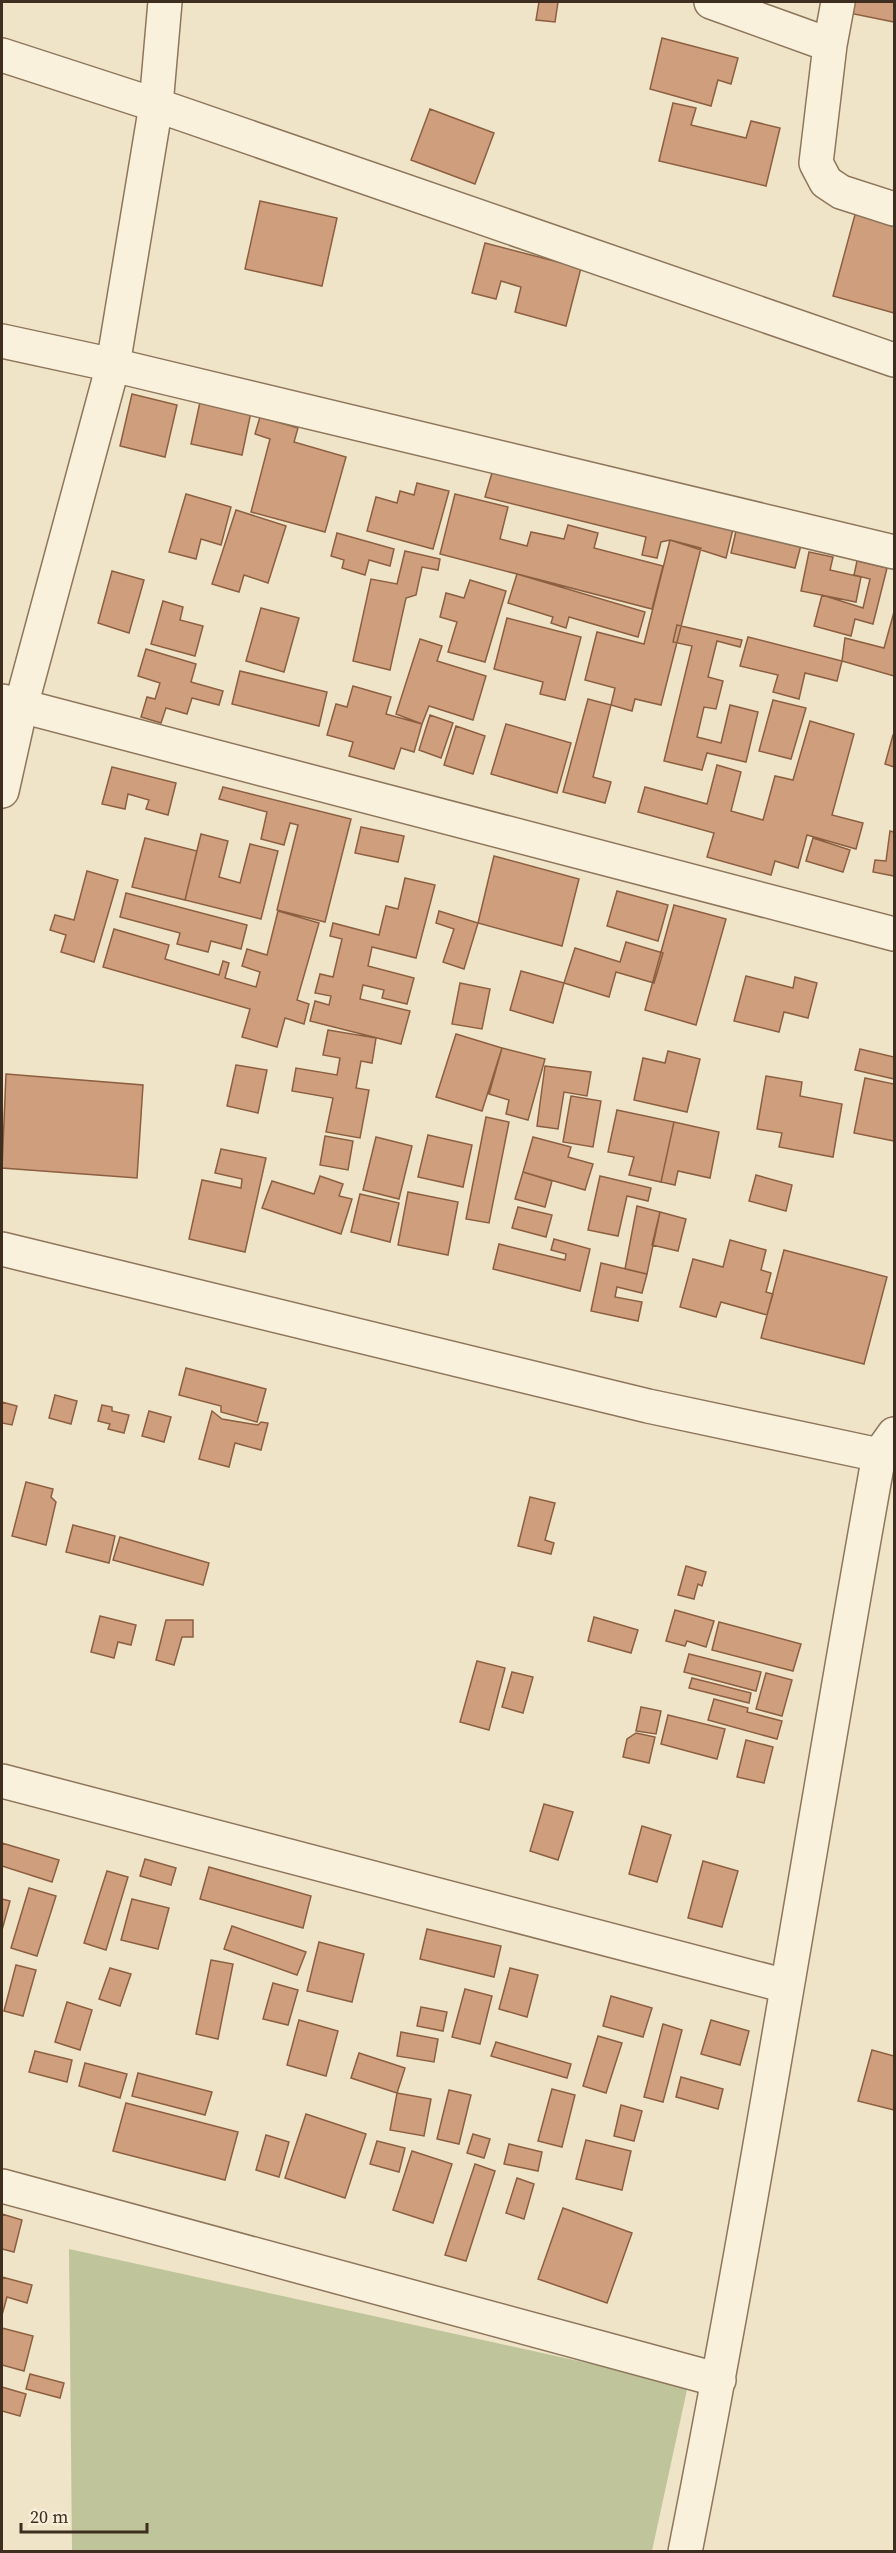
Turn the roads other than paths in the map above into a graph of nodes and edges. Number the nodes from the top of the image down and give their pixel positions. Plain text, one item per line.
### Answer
1 (165, 2) edge
2 (711, 2) edge
3 (838, 2) edge
4 (830, 45) junction
5 (2, 55) edge
6 (156, 105) junction
7 (894, 209) edge
8 (2, 341) edge
9 (894, 360) edge
10 (113, 365) junction
11 (894, 552) edge
12 (11, 704) edge
13 (2, 791) edge
14 (894, 934) edge
15 (2, 1249) edge
16 (889, 1448) edge
17 (2, 1781) edge
18 (786, 1986) junction
19 (2, 2186) edge
20 (719, 2380) junction
21 (685, 2552) edge

1 - 6 street
2 - 4 street
3 - 4 street
4 - 7 street
5 - 6 street
6 - 9 street
6 - 10 street
8 - 10 street
10 - 11 street
10 - 12 street
12 - 13 street
12 - 14 street
15 - 16 street
16 - 18 street
17 - 18 street
18 - 20 street
19 - 20 street
20 - 21 street

